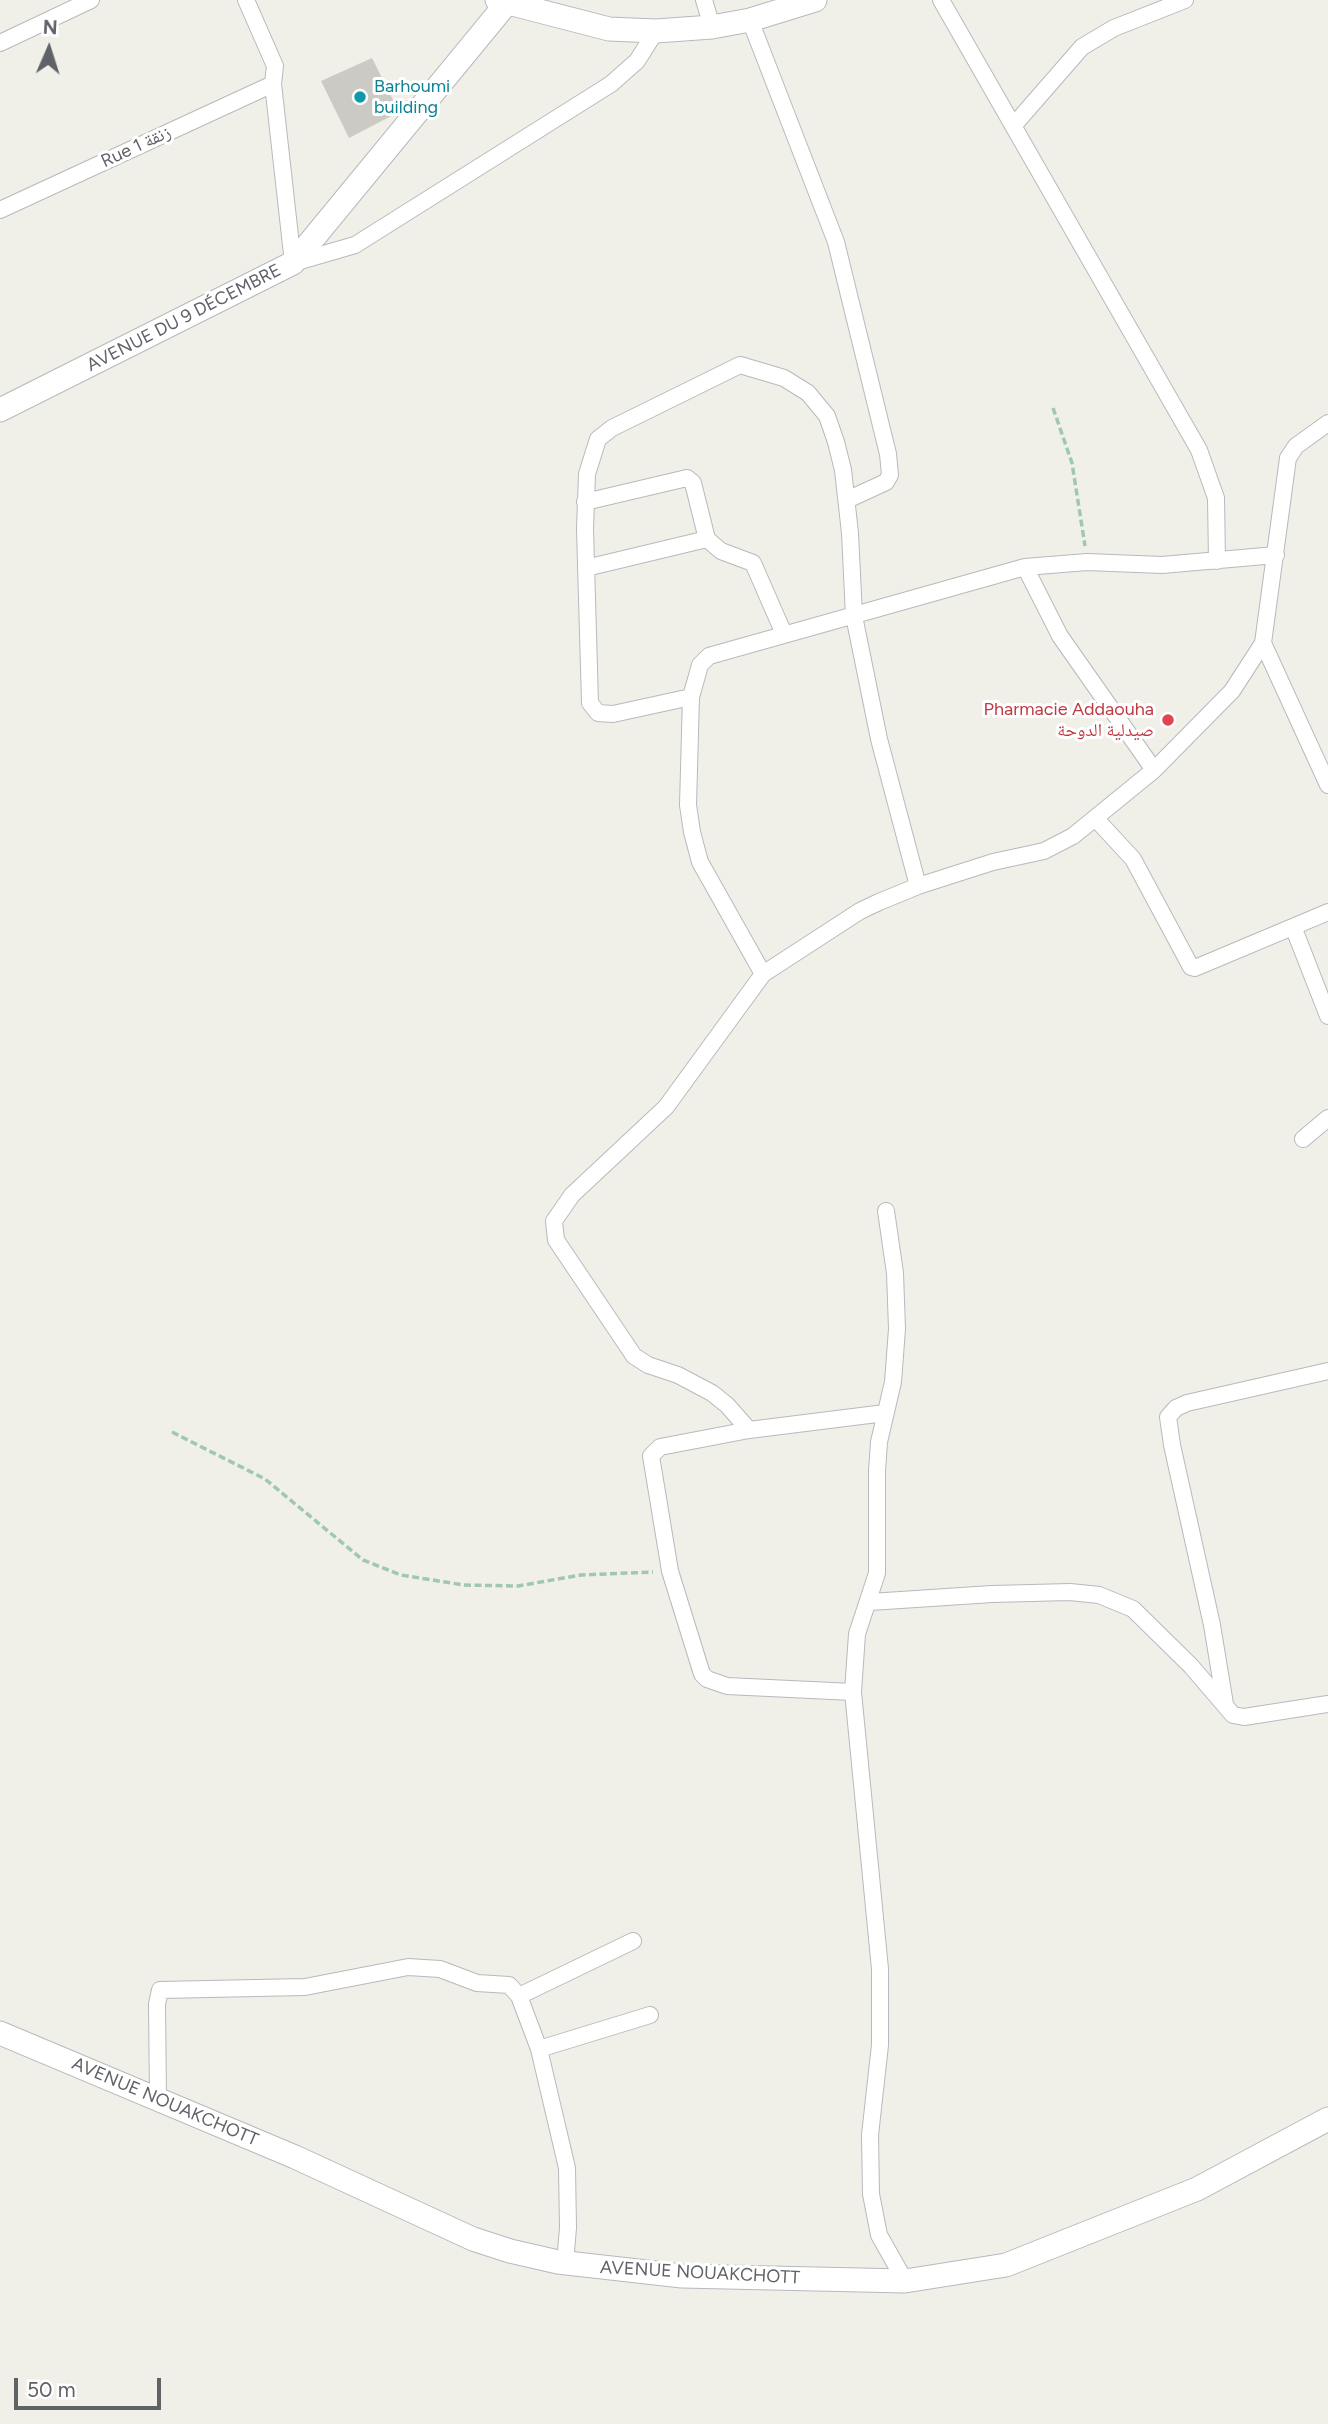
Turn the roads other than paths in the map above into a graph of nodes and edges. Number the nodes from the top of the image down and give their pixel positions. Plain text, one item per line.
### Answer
1 (91, 0) edge
2 (246, 0) edge
3 (704, 0) edge
4 (815, 0) edge
5 (941, 0) edge
6 (1185, 0) edge
7 (501, 2) edge
8 (750, 20) junction
9 (712, 27) junction
10 (656, 31) junction
11 (0, 43) edge
12 (273, 84) junction
13 (1013, 125) junction
14 (0, 209) edge
15 (293, 263) junction
16 (0, 410) edge
17 (1328, 423) edge
18 (847, 500) junction
19 (585, 502) junction
20 (707, 539) junction
21 (1276, 555) junction
22 (1217, 561) junction
23 (1025, 567) junction
24 (586, 568) junction
25 (854, 616) junction
26 (784, 634) junction
27 (1263, 643) junction
28 (691, 697) junction
29 (1154, 770) junction
30 (1328, 785) edge
31 (1096, 819) junction
32 (918, 886) junction
33 (1328, 912) edge
34 (1294, 929) junction
35 (763, 974) junction
36 (1328, 1016) edge
37 (1328, 1118) edge
38 (1303, 1139) dead end
39 (886, 1211) dead end
40 (1328, 1371) edge
41 (885, 1413) junction
42 (749, 1430) junction
43 (870, 1602) junction
44 (853, 1692) junction
45 (1328, 1704) edge
46 (1225, 1706) junction
47 (633, 1941) dead end
48 (520, 1996) junction
49 (650, 2015) dead end
50 (0, 2032) edge
51 (539, 2049) junction
52 (158, 2099) junction
53 (1328, 2119) edge
54 (565, 2263) junction
55 (905, 2281) junction

1 - 11 street
2 - 12 street
3 - 9 street
4 - 8 street
5 - 13 street
6 - 13 street
7 - 10 street
7 - 15 street, AVENUE DU 9 DÉCEMBRE
8 - 9 street
8 - 18 street
9 - 10 street
10 - 15 street
12 - 14 street, Rue 1 زنقة
12 - 15 street
13 - 22 street
15 - 16 street, AVENUE DU 9 DÉCEMBRE
17 - 21 street
18 - 19 street
18 - 25 street
19 - 20 street
19 - 24 street
20 - 24 street
20 - 26 street
21 - 22 street
21 - 27 street
22 - 23 street
23 - 25 street
23 - 29 street
24 - 28 street
25 - 26 street
25 - 32 street
26 - 28 street
27 - 29 street
27 - 30 street
28 - 35 street
29 - 31 street
31 - 32 street
31 - 34 street
32 - 35 street
33 - 34 street
34 - 36 street
35 - 42 street
37 - 38 street
39 - 41 street
40 - 46 street
41 - 42 street
41 - 43 street
42 - 44 street
43 - 44 street
43 - 46 street
44 - 55 street
45 - 46 street
47 - 48 street
48 - 51 street
48 - 52 street
49 - 51 street
50 - 52 street, AVENUE NOUAKCHOTT
51 - 54 street
52 - 54 street, AVENUE NOUAKCHOTT
53 - 55 street, AVENUE NOUAKCHOTT
54 - 55 street, AVENUE NOUAKCHOTT

